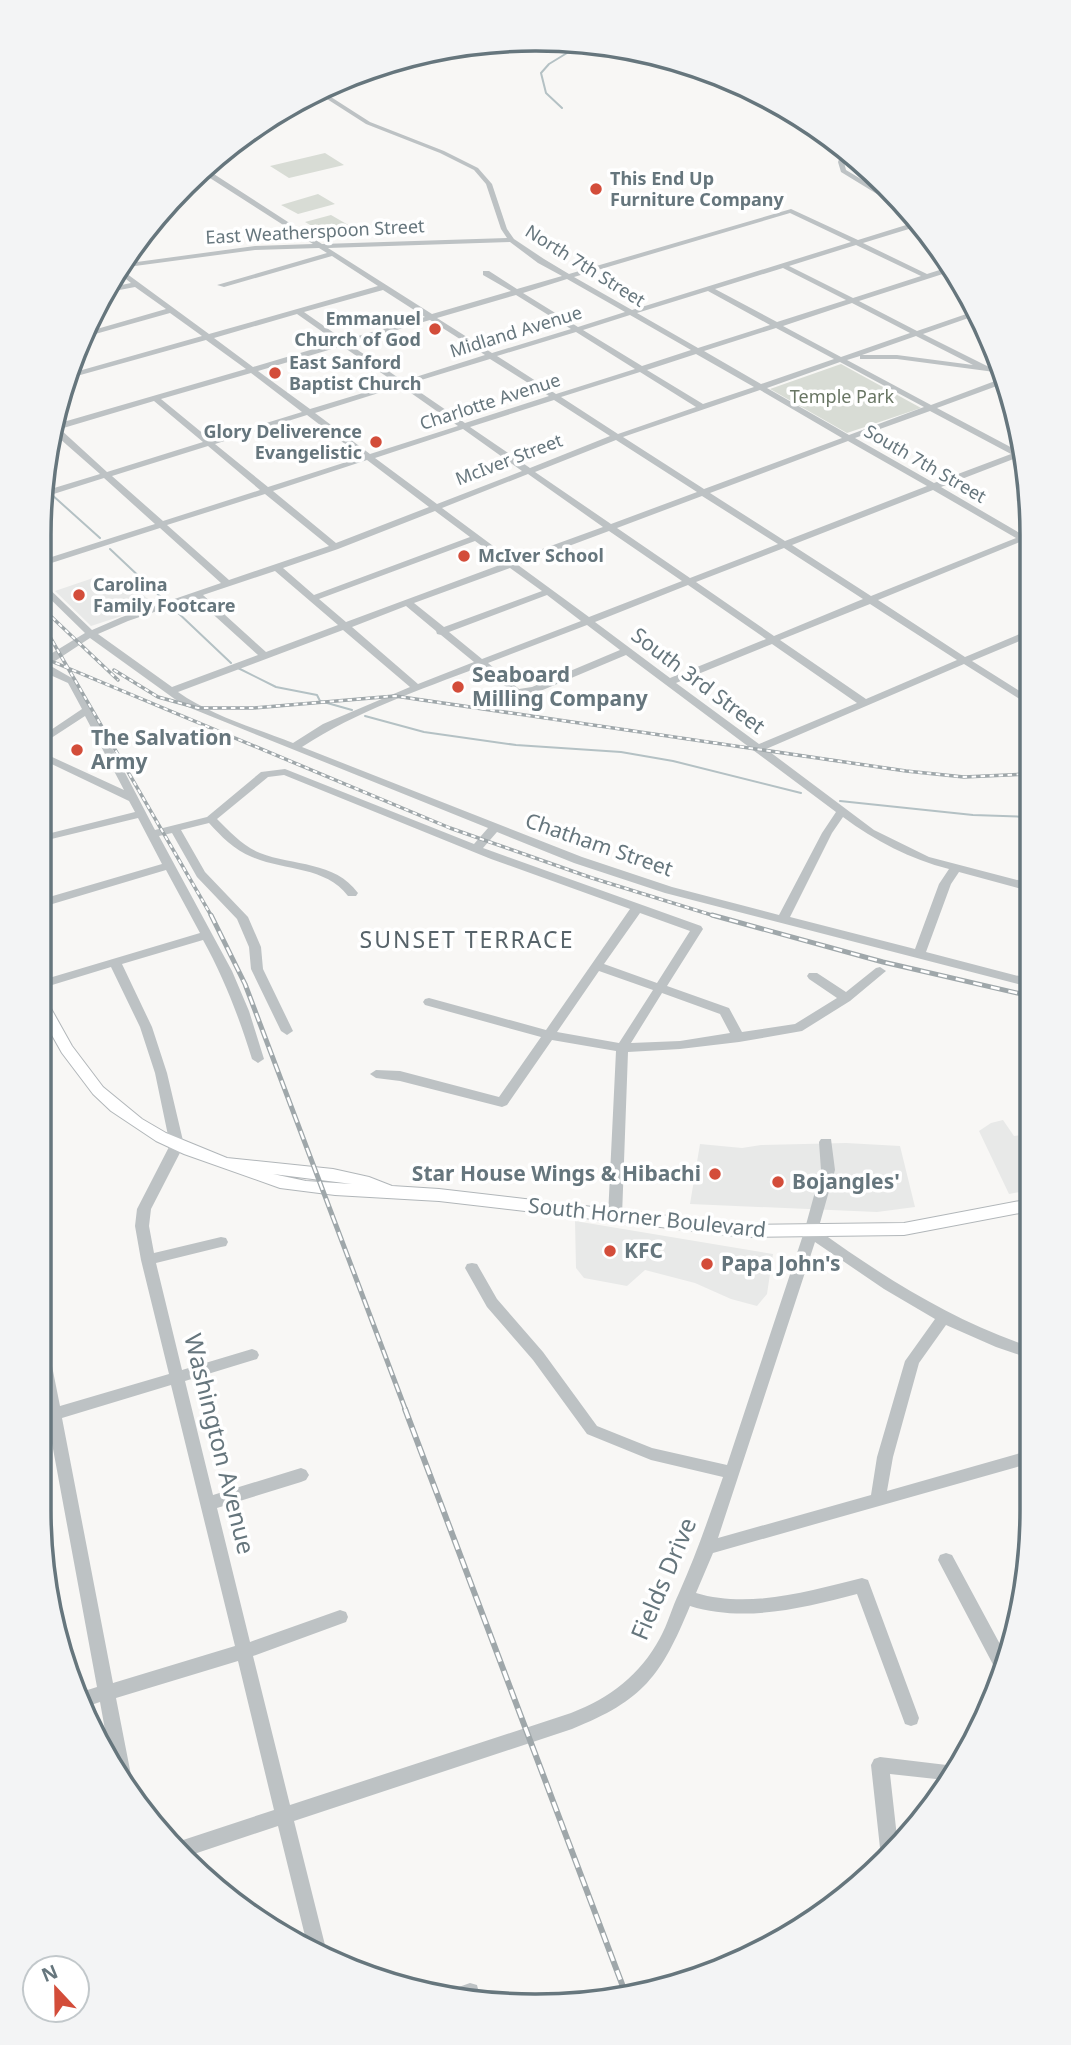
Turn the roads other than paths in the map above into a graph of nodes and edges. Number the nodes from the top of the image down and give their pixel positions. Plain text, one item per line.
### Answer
1 (328, 98) edge
2 (843, 161) edge
3 (211, 176) edge
4 (876, 191) edge
5 (909, 227) edge
6 (505, 230) junction
7 (512, 240) junction
8 (486, 241) junction
9 (857, 243) junction
10 (320, 246) junction
11 (333, 254) junction
12 (784, 265) junction
13 (132, 266) edge
14 (942, 271) edge
15 (486, 274) dead end
16 (127, 275) edge
17 (926, 276) junction
18 (567, 277) junction
19 (137, 284) junction
20 (221, 285) dead end
21 (384, 287) junction
22 (119, 289) edge
23 (709, 289) junction
24 (514, 292) junction
25 (853, 300) junction
26 (171, 310) junction
27 (297, 312) junction
28 (630, 313) junction
29 (967, 316) edge
30 (431, 317) junction
31 (776, 326) junction
32 (575, 330) junction
33 (97, 331) edge
34 (917, 333) junction
35 (208, 337) junction
36 (342, 344) junction
37 (696, 351) junction
38 (490, 356) junction
39 (842, 360) junction
40 (640, 369) junction
41 (252, 370) junction
42 (989, 370) joint
43 (79, 373) edge
44 (996, 383) edge
45 (401, 384) junction
46 (760, 387) junction
47 (556, 397) junction
48 (156, 399) junction
49 (702, 407) junction
50 (932, 410) junction
51 (308, 412) junction
52 (64, 425) edge
53 (464, 427) junction
54 (61, 435) edge
55 (615, 437) junction
56 (850, 439) junction
57 (209, 443) junction
58 (1012, 450) edge
59 (368, 458) junction
60 (1014, 458) edge
61 (526, 470) junction
62 (106, 476) junction
63 (933, 487) junction
64 (53, 491) edge
65 (267, 491) junction
66 (704, 493) junction
67 (434, 507) junction
68 (162, 526) junction
69 (608, 527) junction
70 (1020, 535) edge
71 (476, 538) junction
72 (1020, 540) edge
73 (784, 544) junction
74 (335, 547) junction
75 (51, 561) edge
76 (510, 564) junction
77 (277, 568) junction
78 (688, 582) junction
79 (228, 584) junction
80 (548, 592) junction
81 (51, 593) edge
82 (197, 595) junction
83 (313, 598) junction
84 (870, 600) junction
85 (407, 602) junction
86 (587, 621) junction
87 (344, 625) junction
88 (440, 632) junction
89 (91, 634) junction
90 (1020, 637) edge
91 (773, 640) junction
92 (627, 651) junction
93 (262, 655) junction
94 (51, 659) edge
95 (966, 662) junction
96 (479, 663) junction
97 (51, 670) edge
98 (669, 682) junction
99 (417, 688) junction
100 (173, 692) junction
101 (522, 692) joint
102 (1020, 696) edge
103 (866, 704) junction
104 (87, 710) junction
105 (51, 742) edge
106 (294, 747) junction
107 (757, 750) junction
108 (51, 758) edge
109 (133, 799) junction
110 (842, 811) junction
111 (142, 814) junction
112 (211, 819) junction
113 (494, 828) junction
114 (175, 829) junction
115 (154, 834) junction
116 (51, 836) edge
117 (476, 849) junction
118 (170, 865) junction
119 (956, 867) junction
120 (1020, 884) edge
121 (352, 893) dead end
122 (51, 900) edge
123 (638, 906) junction
124 (783, 919) junction
125 (206, 934) junction
126 (919, 955) junction
127 (115, 963) junction
128 (597, 966) junction
129 (880, 971) dead end
130 (813, 976) dead end
131 (1020, 980) edge
132 (51, 982) edge
133 (658, 986) junction
134 (846, 998) junction
135 (429, 1002) dead end
136 (51, 1024) edge
137 (287, 1031) dead end
138 (548, 1035) junction
139 (738, 1038) junction
140 (622, 1048) junction
141 (258, 1059) dead end
142 (376, 1074) dead end
143 (826, 1142) dead end
144 (177, 1145) junction
145 (1020, 1207) edge
146 (615, 1216) junction
147 (811, 1232) junction
148 (221, 1242) dead end
149 (148, 1260) junction
150 (472, 1268) dead end
151 (944, 1317) junction
152 (1020, 1348) edge
153 (252, 1355) dead end
154 (176, 1377) junction
155 (51, 1399) edge
156 (54, 1414) junction
157 (1020, 1461) edge
158 (730, 1472) junction
159 (302, 1475) dead end
160 (878, 1498) junction
161 (210, 1503) junction
162 (707, 1548) junction
163 (946, 1560) dead end
164 (685, 1597) junction
165 (340, 1617) dead end
166 (245, 1651) junction
167 (997, 1657) edge
168 (107, 1693) junction
169 (89, 1698) edge
170 (911, 1718) dead end
171 (119, 1756) edge
172 (944, 1771) edge
173 (284, 1816) junction
174 (888, 1841) edge
175 (188, 1847) edge
176 (315, 1941) edge

1 - 6 street, North 7th Street
2 - 4 street
3 - 10 street
5 - 9 street, Midland Avenue
6 - 7 street, North 7th Street
6 - 8 street
7 - 8 street, East Weatherspoon Street
7 - 18 street, North 7th Street
8 - 10 street, East Weatherspoon Street
9 - 12 street, Midland Avenue
9 - 17 street
9 - 18 street
10 - 11 street
10 - 13 street, East Weatherspoon Street
11 - 20 street
11 - 21 street
12 - 23 street, Midland Avenue
12 - 25 street
14 - 17 street, Charlotte Avenue
15 - 24 street
16 - 19 street, South 3rd Street
17 - 25 street, Charlotte Avenue
18 - 24 street
18 - 28 street, North 7th Street
19 - 22 street
19 - 26 street, South 3rd Street
21 - 27 street
21 - 30 street
23 - 28 street, Midland Avenue
23 - 31 street
24 - 30 street
24 - 32 street
25 - 31 street, Charlotte Avenue
25 - 34 street
26 - 33 street
26 - 35 street, South 3rd Street
27 - 35 street
27 - 36 street
28 - 32 street, Midland Avenue
28 - 37 street, North 7th Street
29 - 34 street, McIver Street
30 - 36 street
30 - 38 street
31 - 37 street, Charlotte Avenue
31 - 39 street
32 - 38 street, Midland Avenue
32 - 40 street
34 - 39 street, McIver Street
34 - 42 street
35 - 41 street, South 3rd Street
35 - 43 street
36 - 41 street
36 - 45 street
37 - 40 street, Charlotte Avenue
37 - 46 street, South 7th Street
38 - 45 street, Midland Avenue
38 - 47 street
39 - 42 street
39 - 46 street, McIver Street
39 - 50 street
40 - 47 street, Charlotte Avenue
40 - 49 street
41 - 48 street
41 - 51 street, South 3rd Street
44 - 50 street
45 - 51 street, Midland Avenue
45 - 53 street
46 - 49 street, McIver Street
46 - 56 street, South 7th Street
47 - 53 street, Charlotte Avenue
47 - 55 street
48 - 52 street
48 - 57 street
49 - 55 street, McIver Street
50 - 56 street
50 - 58 street
51 - 57 street, Midland Avenue
51 - 59 street, South 3rd Street
53 - 59 street, Charlotte Avenue
53 - 61 street
54 - 62 street
55 - 61 street, McIver Street
55 - 66 street
56 - 63 street, South 7th Street
56 - 66 street
57 - 62 street, Midland Avenue
57 - 65 street
59 - 65 street, Charlotte Avenue
59 - 67 street, South 3rd Street
60 - 63 street
61 - 67 street, McIver Street
61 - 69 street
62 - 64 street, Midland Avenue
62 - 68 street
63 - 70 street, South 7th Street
63 - 73 street
65 - 68 street, Charlotte Avenue
65 - 74 street
66 - 69 street
66 - 73 street
67 - 71 street, South 3rd Street
67 - 74 street, McIver Street
68 - 75 street, Charlotte Avenue
68 - 79 street
69 - 76 street
69 - 78 street
71 - 76 street, South 3rd Street
71 - 83 street
72 - 84 street
73 - 78 street
73 - 84 street
74 - 77 street, McIver Street
76 - 80 street, South 3rd Street
76 - 85 street
77 - 79 street, McIver Street
77 - 83 street
78 - 86 street
78 - 91 street
79 - 82 street, McIver Street
80 - 86 street, South 3rd Street
80 - 88 street
81 - 89 street, Chatham Street
82 - 89 street, McIver Street
82 - 93 street
83 - 87 street
84 - 91 street
84 - 95 street
85 - 87 street
85 - 88 street
86 - 92 street, South 3rd Street
86 - 96 street
87 - 93 street
87 - 99 street
88 - 96 street
89 - 94 street, McIver Street
89 - 100 street, Chatham Street
90 - 95 street
91 - 98 street
91 - 103 street
92 - 98 street, South 3rd Street
92 - 101 street
93 - 100 street
95 - 102 street
95 - 103 street
96 - 99 street
96 - 101 street
97 - 104 street
98 - 107 street, South 3rd Street
99 - 106 street
100 - 106 street, Chatham Street
103 - 107 street
104 - 105 street
104 - 109 street
106 - 113 street, Chatham Street
107 - 110 street, South 3rd Street
108 - 109 street
109 - 111 street
110 - 119 street, South 3rd Street
110 - 124 street
111 - 115 street
111 - 116 street
112 - 114 street
112 - 117 street
112 - 121 street
113 - 117 street
113 - 124 street, Chatham Street
114 - 115 street
114 - 137 street
115 - 118 street
117 - 123 street
118 - 122 street
118 - 125 street
119 - 120 street, South 3rd Street
119 - 126 street
123 - 128 street
123 - 133 street
124 - 126 street, Chatham Street
125 - 127 street
125 - 141 street
126 - 131 street, Chatham Street
127 - 132 street
127 - 144 street
128 - 133 street
128 - 138 street
129 - 134 street
130 - 134 street
133 - 139 street
133 - 140 street
134 - 139 street
135 - 138 street
136 - 144 main road, South Horner Boulevard
138 - 140 street
138 - 142 street
139 - 140 street
140 - 146 street
143 - 147 street, Fields Drive
144 - 146 main road, South Horner Boulevard
144 - 149 street, Washington Avenue
145 - 147 main road, South Horner Boulevard
146 - 147 main road, South Horner Boulevard
147 - 151 street
147 - 158 street, Fields Drive
148 - 149 street
149 - 154 street, Washington Avenue
150 - 158 street
151 - 152 street
151 - 160 street
153 - 154 street
154 - 156 street
154 - 161 street, Washington Avenue
155 - 156 street
156 - 168 street
157 - 160 street
158 - 162 street, Fields Drive
159 - 161 street
160 - 162 street
161 - 166 street, Washington Avenue
162 - 164 street, Fields Drive
163 - 167 street
164 - 170 street
164 - 173 street, Fields Drive
165 - 166 street
166 - 168 street
166 - 173 street, Washington Avenue
168 - 169 street
168 - 171 street
172 - 174 street
173 - 175 street, Fields Drive
173 - 176 street, Washington Avenue

